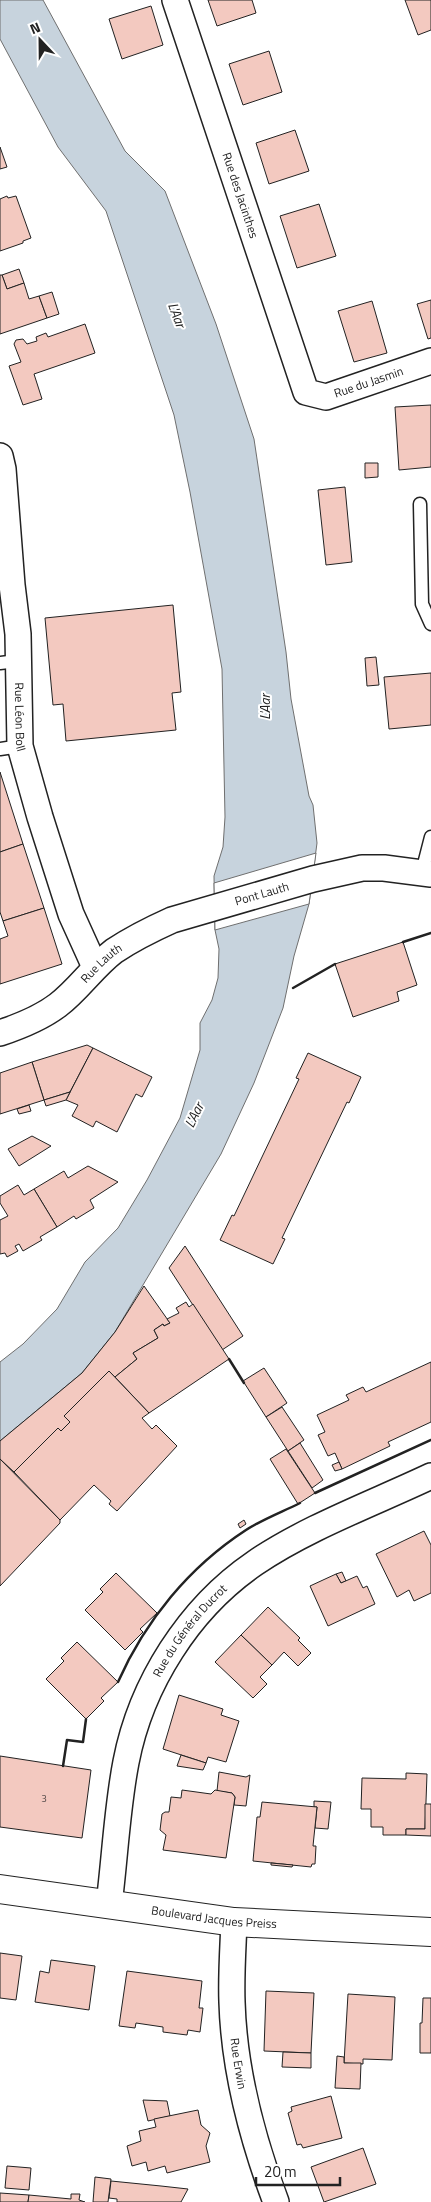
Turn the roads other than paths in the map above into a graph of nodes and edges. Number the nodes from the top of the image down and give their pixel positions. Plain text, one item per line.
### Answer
1 (175, 0) edge
2 (431, 361) edge
3 (306, 392) joint
4 (0, 456) edge
5 (420, 504) dead end
6 (431, 624) edge
7 (9, 662) edge
8 (10, 748) edge
9 (431, 837) edge
10 (426, 873) edge
11 (211, 909) joint
12 (95, 967) junction
13 (0, 1033) edge
14 (431, 1476) edge
15 (0, 1889) edge
16 (109, 1904) junction
17 (234, 1922) junction
18 (431, 1932) edge
19 (276, 2202) edge

1 - 3 street, Rue des Jacinthes
2 - 3 street, Rue du Jasmin
4 - 7 street, Rue Léon Boll
5 - 6 lane
7 - 8 street, Rue Léon Boll
8 - 12 street, Rue Léon Boll
9 - 10 lane
10 - 11 street, Pont Lauth
11 - 12 street, Rue Lauth
12 - 13 street, Rue Lauth
14 - 16 street, Rue du Général Ducrot
15 - 16 main road, Boulevard Jacques Preiss
16 - 17 main road, Boulevard Jacques Preiss
17 - 18 main road, Boulevard Jacques Preiss
17 - 19 street, Rue Erwin

